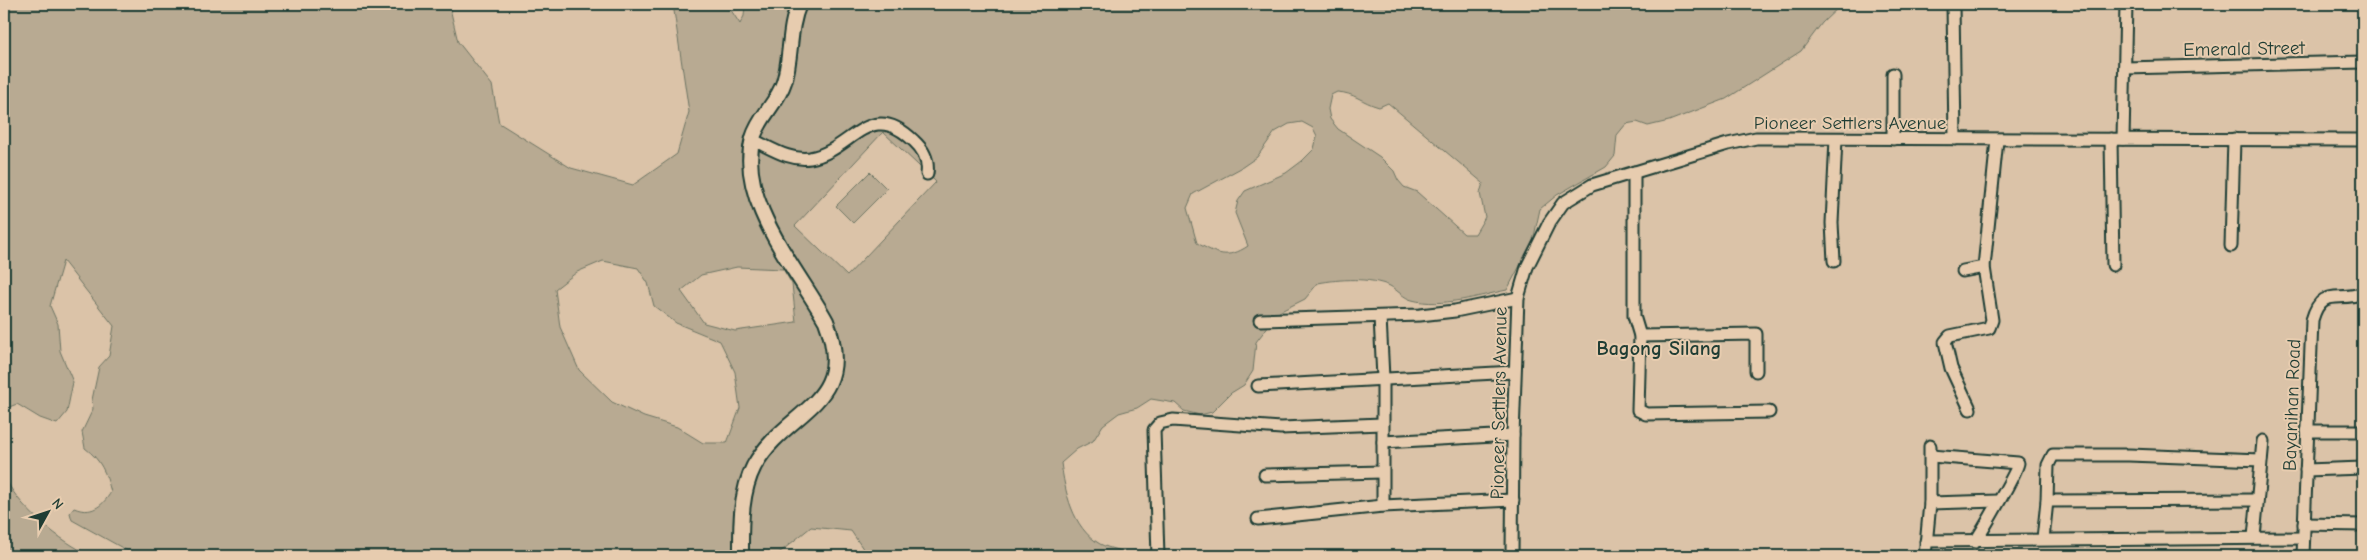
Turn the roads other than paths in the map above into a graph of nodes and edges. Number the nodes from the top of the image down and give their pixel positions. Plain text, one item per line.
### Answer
1 (799, 4) edge
2 (1953, 4) edge
3 (2126, 4) edge
4 (2363, 62) edge
5 (2125, 68) junction
6 (1893, 74) dead end
7 (1836, 139) junction
8 (1893, 139) junction
9 (1955, 139) junction
10 (2117, 139) junction
11 (2234, 139) junction
12 (753, 140) junction
13 (1997, 140) junction
14 (2363, 140) edge
15 (1634, 172) junction
16 (927, 174) dead end
17 (2231, 246) dead end
18 (1834, 261) dead end
19 (2113, 265) dead end
20 (1984, 267) junction
21 (1962, 271) dead end
22 (2363, 293) edge
23 (1518, 298) junction
24 (1380, 317) junction
25 (1260, 320) dead end
26 (1640, 336) junction
27 (1756, 371) dead end
28 (1514, 372) junction
29 (1383, 378) junction
30 (1258, 386) dead end
31 (1970, 409) dead end
32 (1769, 412) dead end
33 (1382, 424) junction
34 (2307, 431) junction
35 (2363, 431) edge
36 (1512, 435) junction
37 (2263, 441) dead end
38 (1383, 442) junction
39 (2261, 460) junction
40 (2363, 468) edge
41 (2306, 470) junction
42 (1382, 472) junction
43 (1265, 476) dead end
44 (1513, 500) junction
45 (2257, 500) junction
46 (1998, 501) junction
47 (2047, 501) junction
48 (1930, 504) junction
49 (1383, 506) junction
50 (1258, 518) dead end
51 (2304, 524) junction
52 (2363, 525) edge
53 (2254, 537) junction
54 (2303, 538) junction
55 (2043, 539) junction
56 (1926, 542) junction
57 (1975, 542) junction
58 (741, 556) edge
59 (1158, 556) edge
60 (1512, 556) edge
61 (1925, 556) edge
62 (2304, 556) edge

1 - 12 main road
2 - 9 street
3 - 5 street
4 - 5 street, Emerald Street
5 - 10 street
6 - 8 street
7 - 8 street, Pioneer Settlers Avenue
7 - 15 street, Pioneer Settlers Avenue
7 - 18 street
8 - 9 street, Pioneer Settlers Avenue
9 - 13 street, Pioneer Settlers Avenue
10 - 11 street, Pioneer Settlers Avenue
10 - 13 street, Pioneer Settlers Avenue
10 - 19 street
11 - 14 street, Pioneer Settlers Avenue
11 - 17 street
12 - 16 street
12 - 58 main road
13 - 20 street
15 - 23 street, Pioneer Settlers Avenue
15 - 26 street
20 - 21 street
20 - 31 street
22 - 34 street, Bayanihan Road
23 - 24 street
23 - 28 street, Pioneer Settlers Avenue
24 - 25 street
24 - 29 street
26 - 27 street
26 - 32 street
28 - 29 street
28 - 36 street, Pioneer Settlers Avenue
29 - 30 street
29 - 33 street
33 - 38 street
33 - 59 street
34 - 35 street
34 - 41 street, Bayanihan Road
36 - 38 street
36 - 44 street, Pioneer Settlers Avenue
37 - 39 street
38 - 42 street
39 - 45 street
39 - 47 street
40 - 41 street
41 - 51 street, Bayanihan Road
42 - 43 street
42 - 49 street
44 - 49 street
44 - 60 street, Pioneer Settlers Avenue
45 - 47 street
45 - 53 street
46 - 48 street
46 - 48 street
46 - 57 street
47 - 55 street
48 - 56 street
49 - 50 street
51 - 52 street
51 - 54 street, Bayanihan Road
53 - 54 street
53 - 55 street
54 - 62 street, Bayanihan Road
55 - 57 street
56 - 57 street
56 - 61 street

